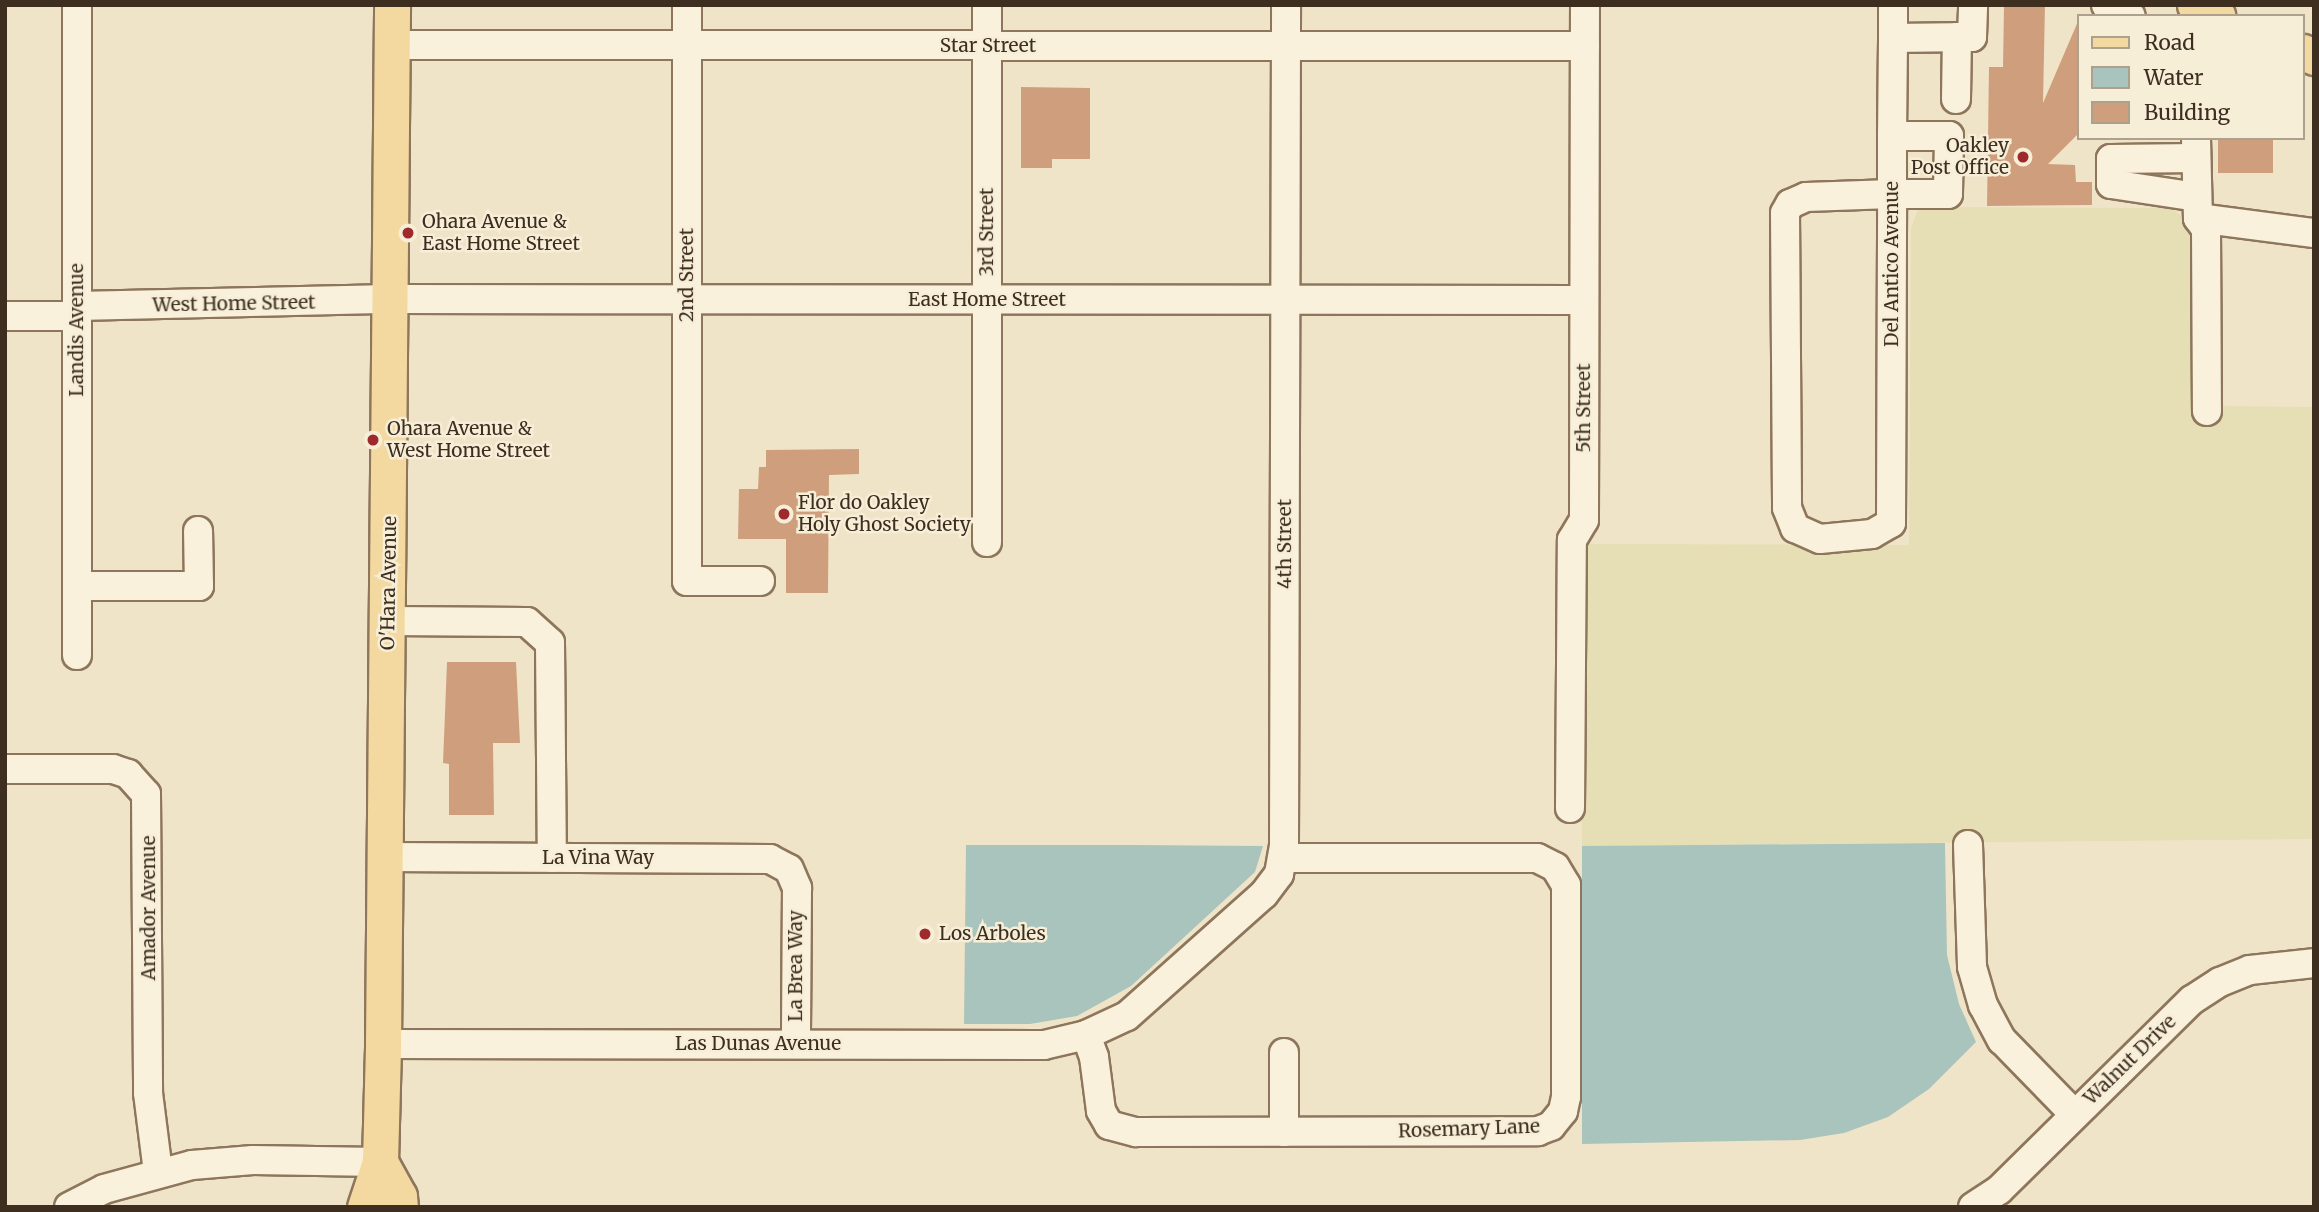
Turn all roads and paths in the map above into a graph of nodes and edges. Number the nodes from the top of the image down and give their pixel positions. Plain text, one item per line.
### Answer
1 (78, 5) edge
2 (392, 5) edge
3 (687, 5) edge
4 (987, 5) edge
5 (1286, 5) edge
6 (1585, 5) edge
7 (1893, 5) edge
8 (1973, 5) edge
9 (2106, 5) edge
10 (2126, 14) edge
11 (1957, 37) junction
12 (1893, 38) junction
13 (391, 45) junction
14 (687, 45) junction
15 (987, 46) junction
16 (1286, 46) junction
17 (1585, 46) junction
18 (1956, 99) dead end
19 (1892, 136) junction
20 (2196, 148) edge
21 (1892, 194) junction
22 (2197, 207) junction
23 (2314, 233) edge
24 (391, 299) junction
25 (687, 300) junction
26 (986, 300) junction
27 (1286, 300) junction
28 (1583, 300) junction
29 (77, 311) junction
30 (5, 316) edge
31 (2207, 411) dead end
32 (198, 531) dead end
33 (987, 542) dead end
34 (760, 581) dead end
35 (77, 586) junction
36 (389, 621) junction
37 (77, 655) dead end
38 (5, 769) edge
39 (1570, 808) dead end
40 (1968, 845) dead end
41 (383, 857) junction
42 (552, 858) junction
43 (1283, 858) junction
44 (797, 888) joint
45 (2314, 963) edge
46 (1127, 1016) joint
47 (1086, 1035) junction
48 (796, 1043) junction
49 (383, 1044) junction
50 (1283, 1053) dead end
51 (2074, 1114) junction
52 (1284, 1132) junction
53 (380, 1161) junction
54 (159, 1172) junction
55 (69, 1207) edge
56 (365, 1207) edge
57 (400, 1207) edge
58 (1973, 1207) edge

1 - 29 street, Landis Avenue
2 - 13 main road, O'Hara Avenue
3 - 14 street, 2nd Street
4 - 15 street, 3rd Street
5 - 16 street, 4th Street
6 - 17 street, 5th Street
7 - 12 street, Del Antico Avenue
8 - 11 street
9 - 10 street
11 - 12 street
11 - 18 street
12 - 19 street, Del Antico Avenue
13 - 14 street, Star Street
13 - 24 main road, O'Hara Avenue
14 - 15 street, Star Street
14 - 25 street, 2nd Street
15 - 16 street, Star Street
15 - 26 street, 3rd Street
16 - 17 street, Star Street
16 - 27 street, 4th Street
17 - 28 street, 5th Street
19 - 21 street, Del Antico Avenue
19 - 21 street
20 - 22 street
20 - 22 street
21 - 21 street, Del Antico Avenue
22 - 23 street
22 - 31 street
24 - 25 street, East Home Street
24 - 29 street, West Home Street
24 - 36 main road, O'Hara Avenue
25 - 26 street, East Home Street
25 - 34 street, 2nd Street
26 - 27 street, East Home Street
26 - 33 street, 3rd Street
27 - 28 street, East Home Street
27 - 43 street, 4th Street
28 - 39 street, 5th Street
29 - 30 street, West Home Street
29 - 35 street, Landis Avenue
32 - 35 street
35 - 37 street, Landis Avenue
36 - 41 main road, O'Hara Avenue
36 - 42 street
38 - 54 street, Amador Avenue
40 - 51 street
41 - 42 street, La Vina Way
41 - 49 main road, O'Hara Avenue
42 - 44 street, La Vina Way
43 - 46 street, 4th Street
43 - 52 street, Rosemary Lane
44 - 48 street, La Brea Way
45 - 51 street, Walnut Drive
46 - 47 street, Las Dunas Avenue
47 - 48 street, Las Dunas Avenue
47 - 52 street, Rosemary Lane
48 - 49 street, Las Dunas Avenue
49 - 53 main road, O'Hara Avenue
50 - 52 street
51 - 58 street, Walnut Drive
53 - 54 street
53 - 56 main road, O'Hara Avenue
53 - 57 main road, O'Hara Avenue
54 - 55 street

